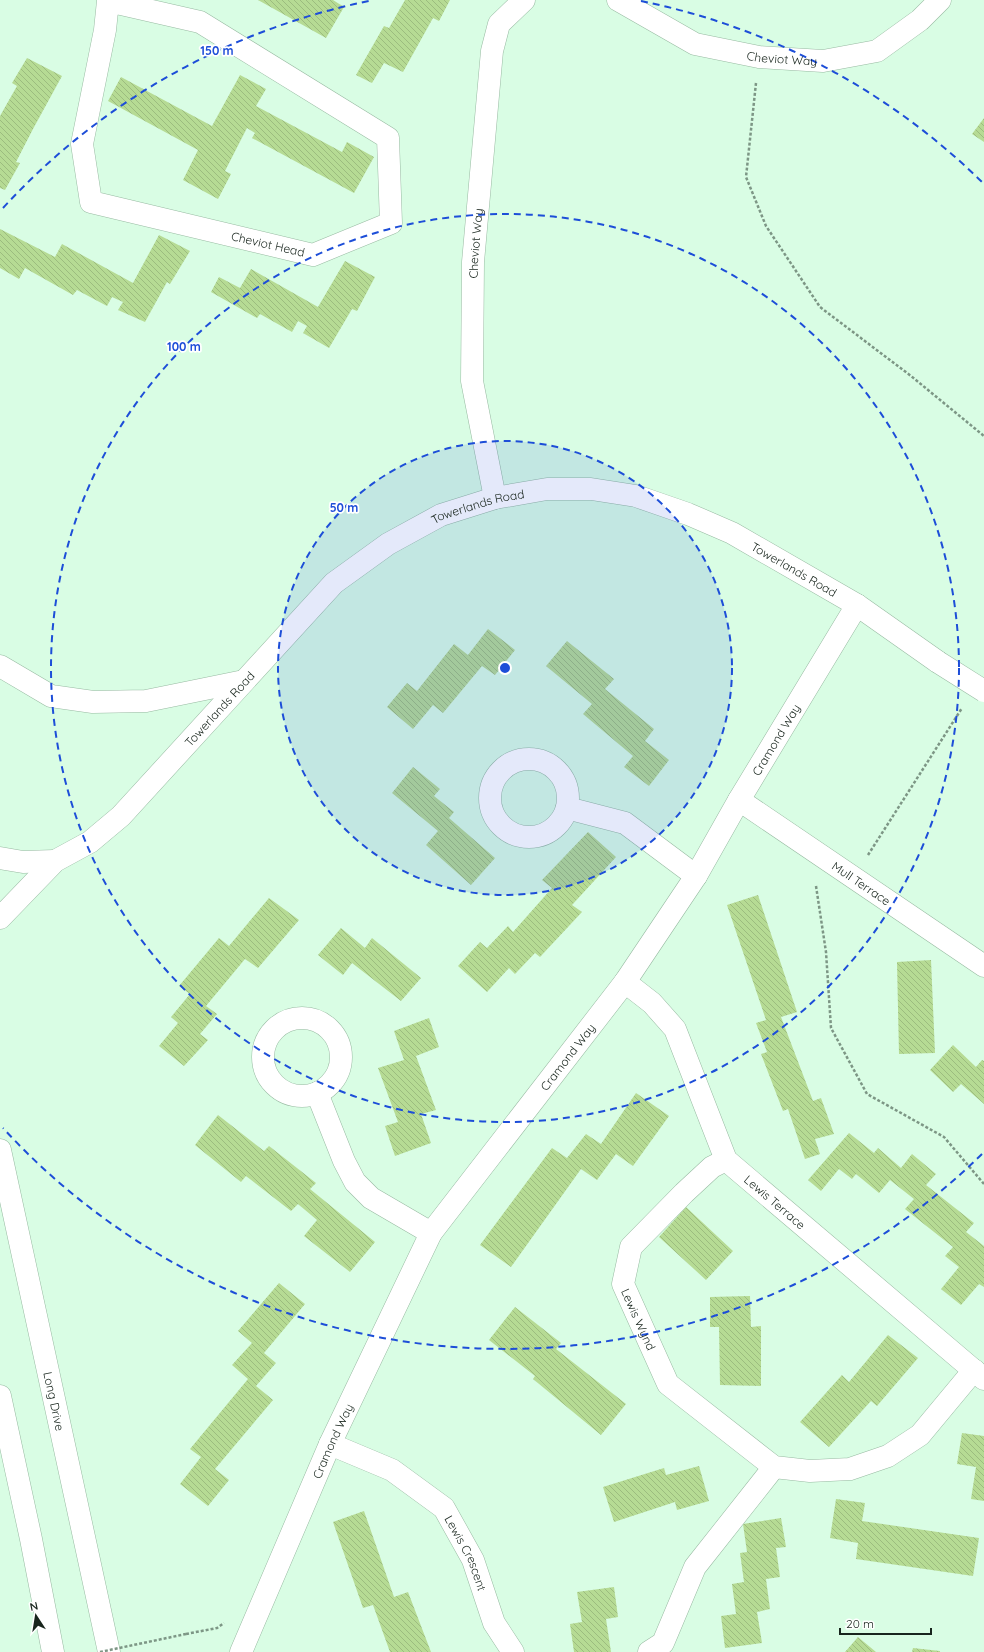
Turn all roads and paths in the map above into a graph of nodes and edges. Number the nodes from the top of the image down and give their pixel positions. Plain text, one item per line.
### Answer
1 (108, 0) edge
2 (524, 0) edge
3 (618, 0) edge
4 (940, 0) edge
5 (759, 57) junction
6 (984, 436) edge
7 (495, 498) junction
8 (857, 605) junction
9 (0, 666) edge
10 (244, 681) junction
11 (975, 696) edge
12 (739, 800) junction
13 (567, 808) dead end
14 (810, 848) junction
15 (0, 858) edge
16 (55, 861) junction
17 (696, 876) junction
18 (853, 877) junction
19 (0, 918) edge
20 (984, 966) edge
21 (625, 982) junction
22 (317, 1093) dead end
23 (0, 1150) edge
24 (726, 1160) junction
25 (984, 1184) edge
26 (431, 1233) junction
27 (979, 1375) edge
28 (0, 1396) edge
29 (330, 1444) junction
30 (774, 1467) junction
31 (186, 1634) dead end
32 (53, 1652) edge
33 (100, 1652) edge
34 (109, 1652) edge
35 (241, 1652) edge
36 (513, 1652) edge
37 (649, 1652) edge

1 - 1 street, Cheviot Head
2 - 7 street, Cheviot Way
3 - 5 street, Cheviot Way
4 - 5 street, Cheviot Way
5 - 6 path
7 - 8 street, Towerlands Road
7 - 10 street, Towerlands Road
8 - 11 street, Towerlands Road, bridge
8 - 12 street, Cramond Way
9 - 10 street
10 - 16 street, Towerlands Road
11 - 18 path
12 - 14 street, Mull Terrace
12 - 17 street, Cramond Way
13 - 17 street
14 - 18 street, Mull Terrace
14 - 25 path
15 - 16 street, Towerlands Road
16 - 19 street, Towerlands Road
17 - 21 street, Cramond Way
18 - 20 street, Mull Terrace
21 - 24 street, Lewis Terrace
21 - 26 street, Cramond Way
22 - 26 street
23 - 34 street, Long Drive
24 - 27 street, Lewis Terrace
24 - 30 street, Lewis Wynd
26 - 29 street, Cramond Way
27 - 30 street
28 - 32 street
29 - 35 street, Cramond Way
29 - 36 street, Lewis Crescent
30 - 37 street
31 - 33 path, bridge

